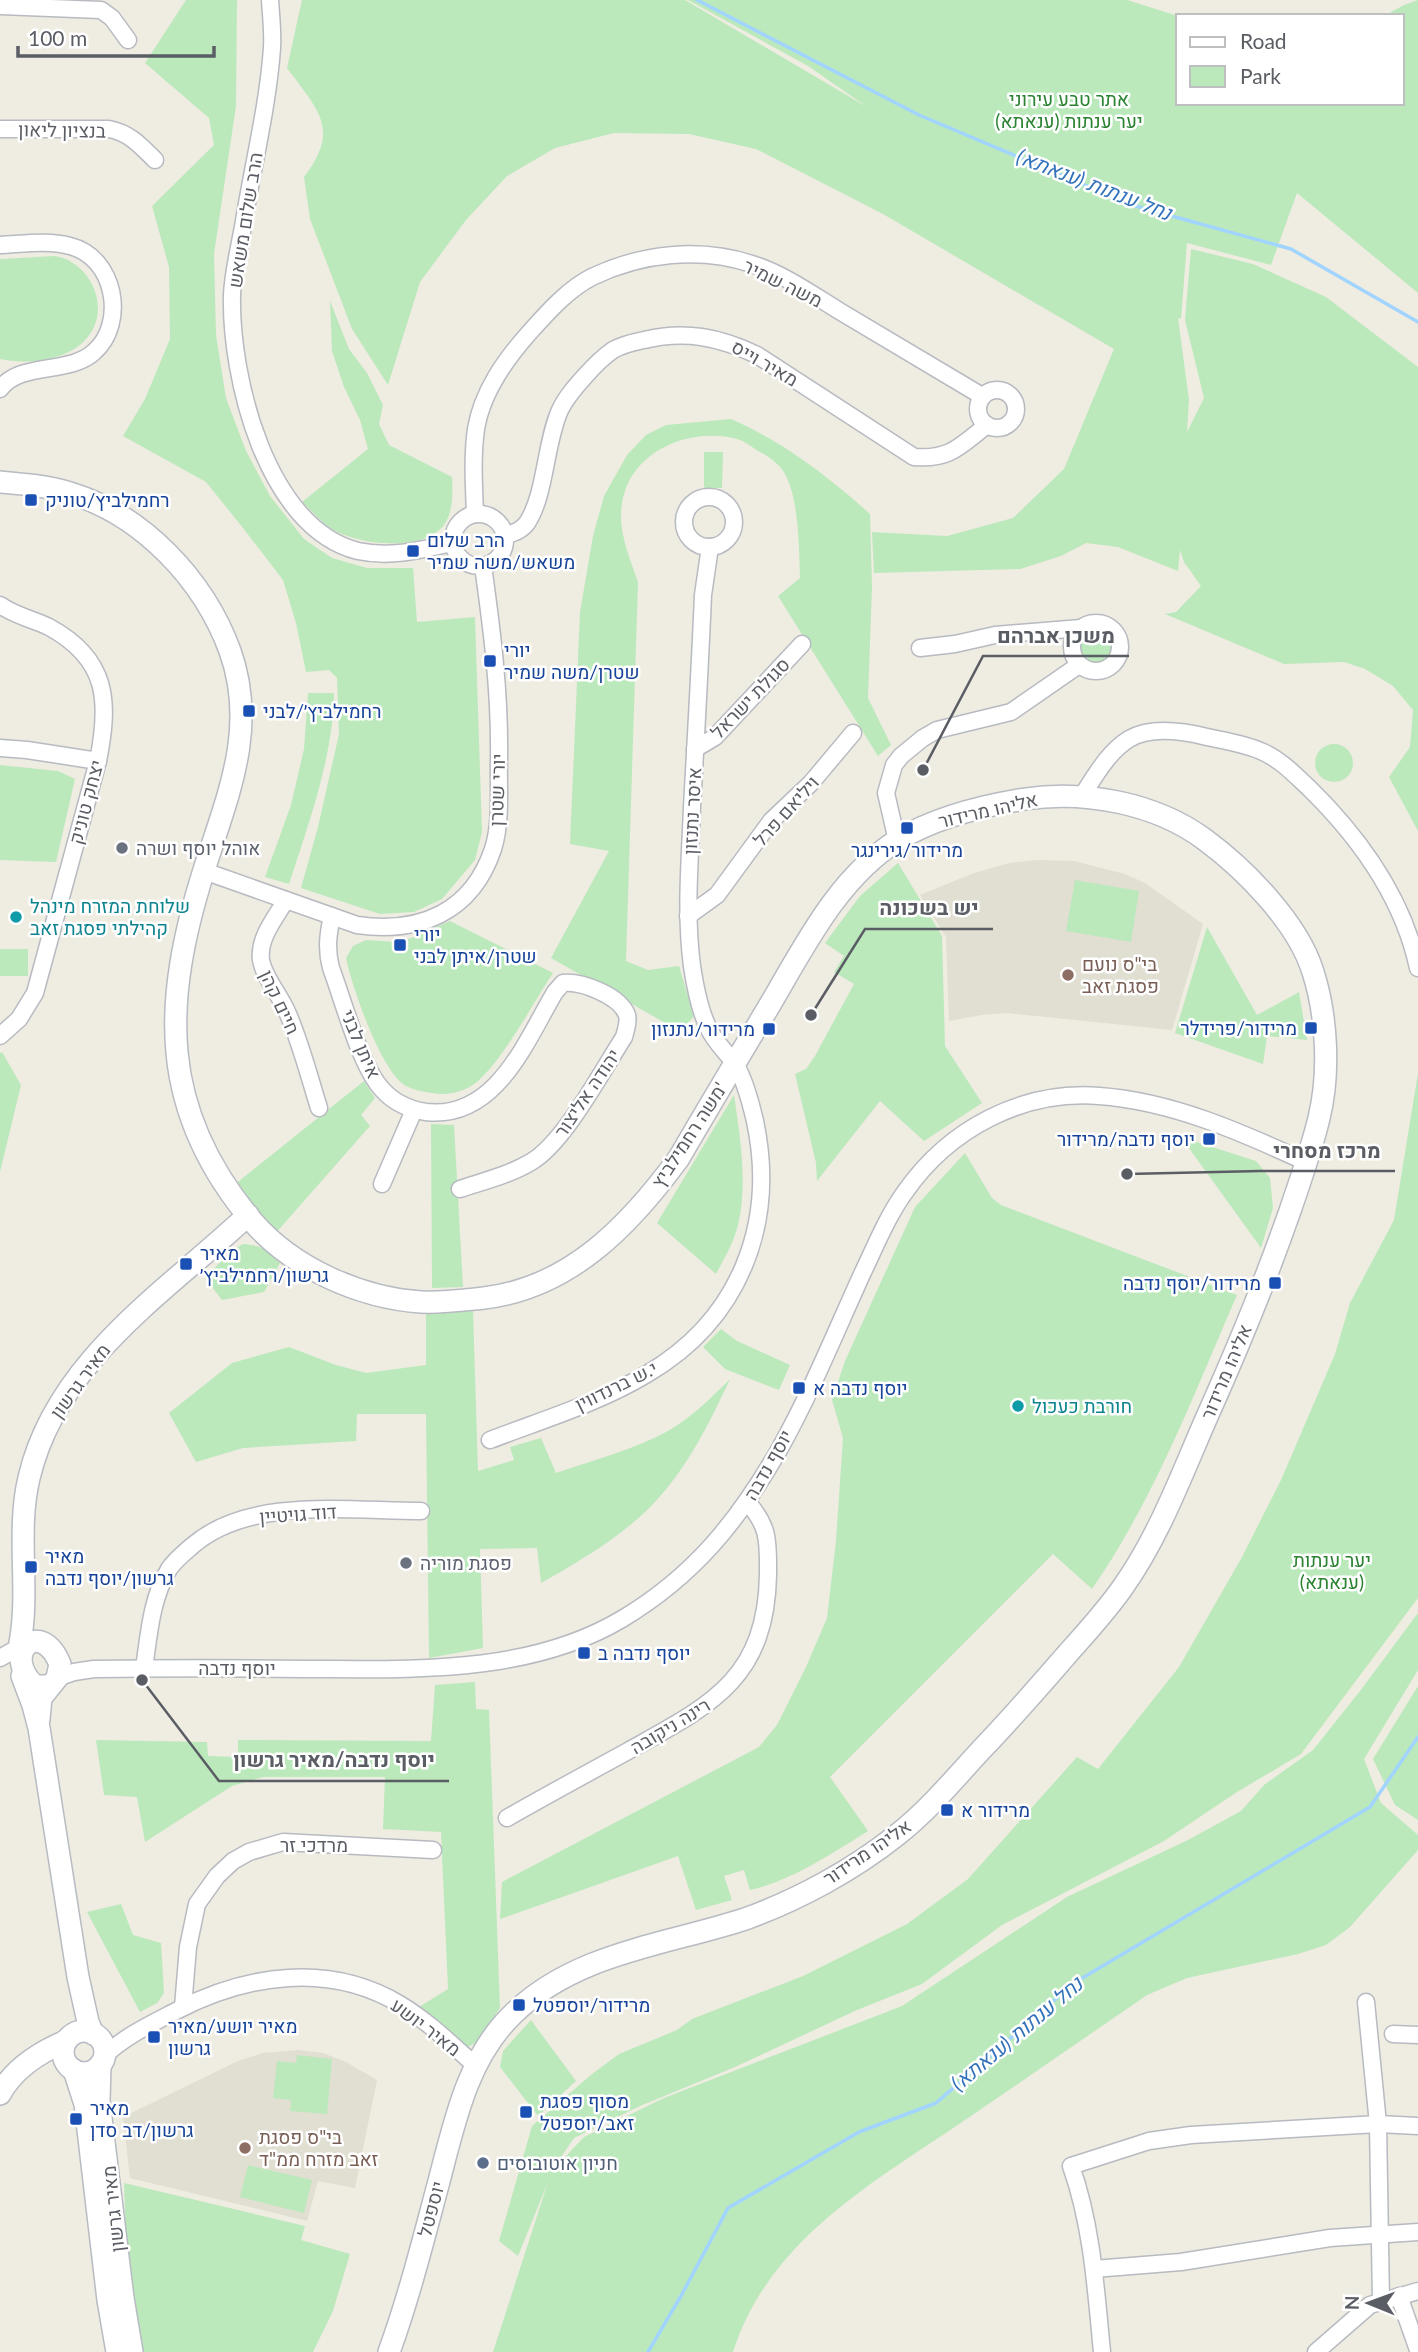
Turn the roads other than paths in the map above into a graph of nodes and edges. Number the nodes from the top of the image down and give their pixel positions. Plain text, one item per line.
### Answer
1 (270, 0) edge
2 (0, 6) edge
3 (128, 40) dead end
4 (0, 129) edge
5 (155, 160) dead end
6 (0, 245) edge
7 (1, 385) edge
8 (982, 396) junction
9 (987, 425) junction
10 (0, 482) edge
11 (475, 514) junction
12 (505, 536) junction
13 (452, 543) junction
14 (710, 547) dead end
15 (483, 566) junction
16 (0, 605) edge
17 (1081, 628) junction
18 (802, 644) dead end
19 (920, 648) dead end
20 (1079, 665) junction
21 (853, 733) dead end
22 (0, 748) edge
23 (695, 749) junction
24 (97, 761) junction
25 (1082, 796) junction
26 (897, 841) junction
27 (204, 871) junction
28 (286, 900) junction
29 (332, 916) junction
30 (688, 916) junction
31 (1418, 968) edge
32 (563, 983) joint
33 (0, 1036) edge
34 (735, 1063) junction
35 (319, 1108) dead end
36 (414, 1110) junction
37 (1306, 1162) junction
38 (382, 1184) dead end
39 (460, 1189) dead end
40 (248, 1215) junction
41 (490, 1440) dead end
42 (747, 1502) junction
43 (421, 1511) dead end
44 (25, 1603) junction
45 (47, 1648) junction
46 (12, 1660) edge
47 (144, 1668) junction
48 (94, 1669) junction
49 (55, 1680) junction
50 (39, 1728) junction
51 (507, 1818) dead end
52 (433, 1850) dead end
53 (1366, 2002) dead end
54 (183, 2007) junction
55 (1393, 2034) dead end
56 (1418, 2035) edge
57 (89, 2045) junction
58 (70, 2067) junction
59 (476, 2067) junction
60 (16, 2073) junction
61 (0, 2094) edge
62 (1378, 2124) junction
63 (1418, 2126) edge
64 (1418, 2232) edge
65 (1382, 2233) junction
66 (1094, 2269) junction
67 (1418, 2291) edge
68 (1399, 2296) junction
69 (1381, 2302) junction
70 (1418, 2350) edge
71 (117, 2352) edge
72 (132, 2352) edge
73 (389, 2352) edge
74 (1102, 2352) edge
75 (1316, 2352) edge

1 - 13 street, הרב שלום משאש
2 - 3 street
4 - 5 street, בנציון ליאון
6 - 7 street
8 - 9 street
8 - 9 street
8 - 11 street, משה שמיר
9 - 12 street, מאיר וייס
10 - 27 street, משה רחמילביץ'
11 - 12 street
11 - 13 street
12 - 15 street
13 - 15 street
14 - 23 street, איסר נתנזון
15 - 29 street, יורי שטרן
16 - 24 street, יצחק טוניק
17 - 19 street
17 - 20 street
17 - 20 street
18 - 23 street, סגולת ישראל
20 - 26 street
21 - 30 street, ויליאם פרל
22 - 24 street
23 - 30 street, איסר נתנזון
24 - 33 street, יצחק טוניק
25 - 26 street, אליהו מרידור
25 - 31 street
25 - 37 street, אליהו מרידור
26 - 34 street, אליהו מרידור
27 - 28 street, יורי שטרן
27 - 40 street, משה רחמילביץ'
28 - 29 street, יורי שטרן
28 - 35 street, חיים קהן
29 - 36 street, איתן לבני
30 - 34 street, איסר נתנזון
32 - 36 street, איתן לבני
32 - 39 street, יהודה אליצור
34 - 40 street, משה רחמילביץ'
34 - 41 street, י.ש ברנדווין
36 - 38 street
37 - 42 street, יוסף נדבה
37 - 59 street, אליהו מרידור
40 - 44 street, מאיר גרשון
42 - 47 street, יוסף נדבה
42 - 51 street, רינה ניקובה
43 - 47 street, דוד גויטיין
44 - 45 street, מאיר גרשון
44 - 46 street, מאיר גרשון
45 - 46 street
45 - 48 street, יוסף נדבה
45 - 49 street
46 - 49 street
46 - 50 street, מאיר גרשון
47 - 48 street, יוסף נדבה
48 - 49 street, יוסף נדבה
49 - 50 street, מאיר גרשון
50 - 57 street, מאיר גרשון
52 - 54 street, מרדכי זר
53 - 62 street
54 - 57 street, מאיר יושע
54 - 59 street, מאיר יושע
55 - 56 street
57 - 58 street
57 - 58 street, מאיר גרשון
57 - 60 street
57 - 72 street, מאיר גרשון
58 - 60 street
58 - 71 street, מאיר גרשון
59 - 73 street, יוספטל
60 - 61 street
62 - 63 street
62 - 65 street
62 - 66 street
64 - 65 street
65 - 66 street
65 - 69 street
66 - 74 street
67 - 68 street
68 - 69 street
68 - 70 street
69 - 75 street

